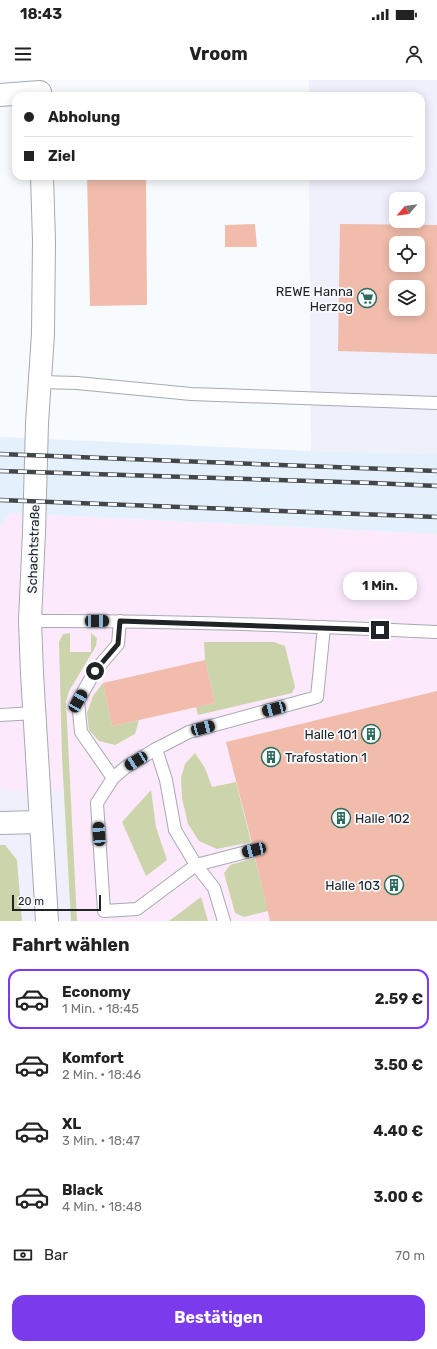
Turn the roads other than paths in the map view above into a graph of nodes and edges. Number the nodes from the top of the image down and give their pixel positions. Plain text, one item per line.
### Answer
1 (40, 89) edge
2 (20, 92) edge
3 (12, 93) edge
4 (0, 95) edge
5 (42, 180) edge
6 (40, 382) junction
7 (437, 403) edge
8 (30, 620) junction
9 (120, 621) junction
10 (324, 627) junction
11 (437, 632) edge
12 (35, 713) junction
13 (0, 715) edge
14 (156, 749) junction
15 (113, 778) junction
16 (40, 822) junction
17 (0, 823) edge
18 (254, 850) dead end
19 (196, 865) junction
20 (105, 916) edge
21 (47, 921) edge
22 (224, 921) edge

1 - 2 street
3 - 4 street
5 - 6 street, Schachtstraße
6 - 7 lane
6 - 8 street, Schachtstraße
8 - 9 lane
8 - 12 street, Schachtstraße
9 - 10 lane
9 - 15 lane
10 - 11 lane
10 - 14 lane
12 - 13 lane
12 - 16 street, Schachtstraße
14 - 15 lane
14 - 19 lane
15 - 20 lane
16 - 17 street
16 - 21 street, Schachtstraße
18 - 19 lane
19 - 20 lane
19 - 22 lane

